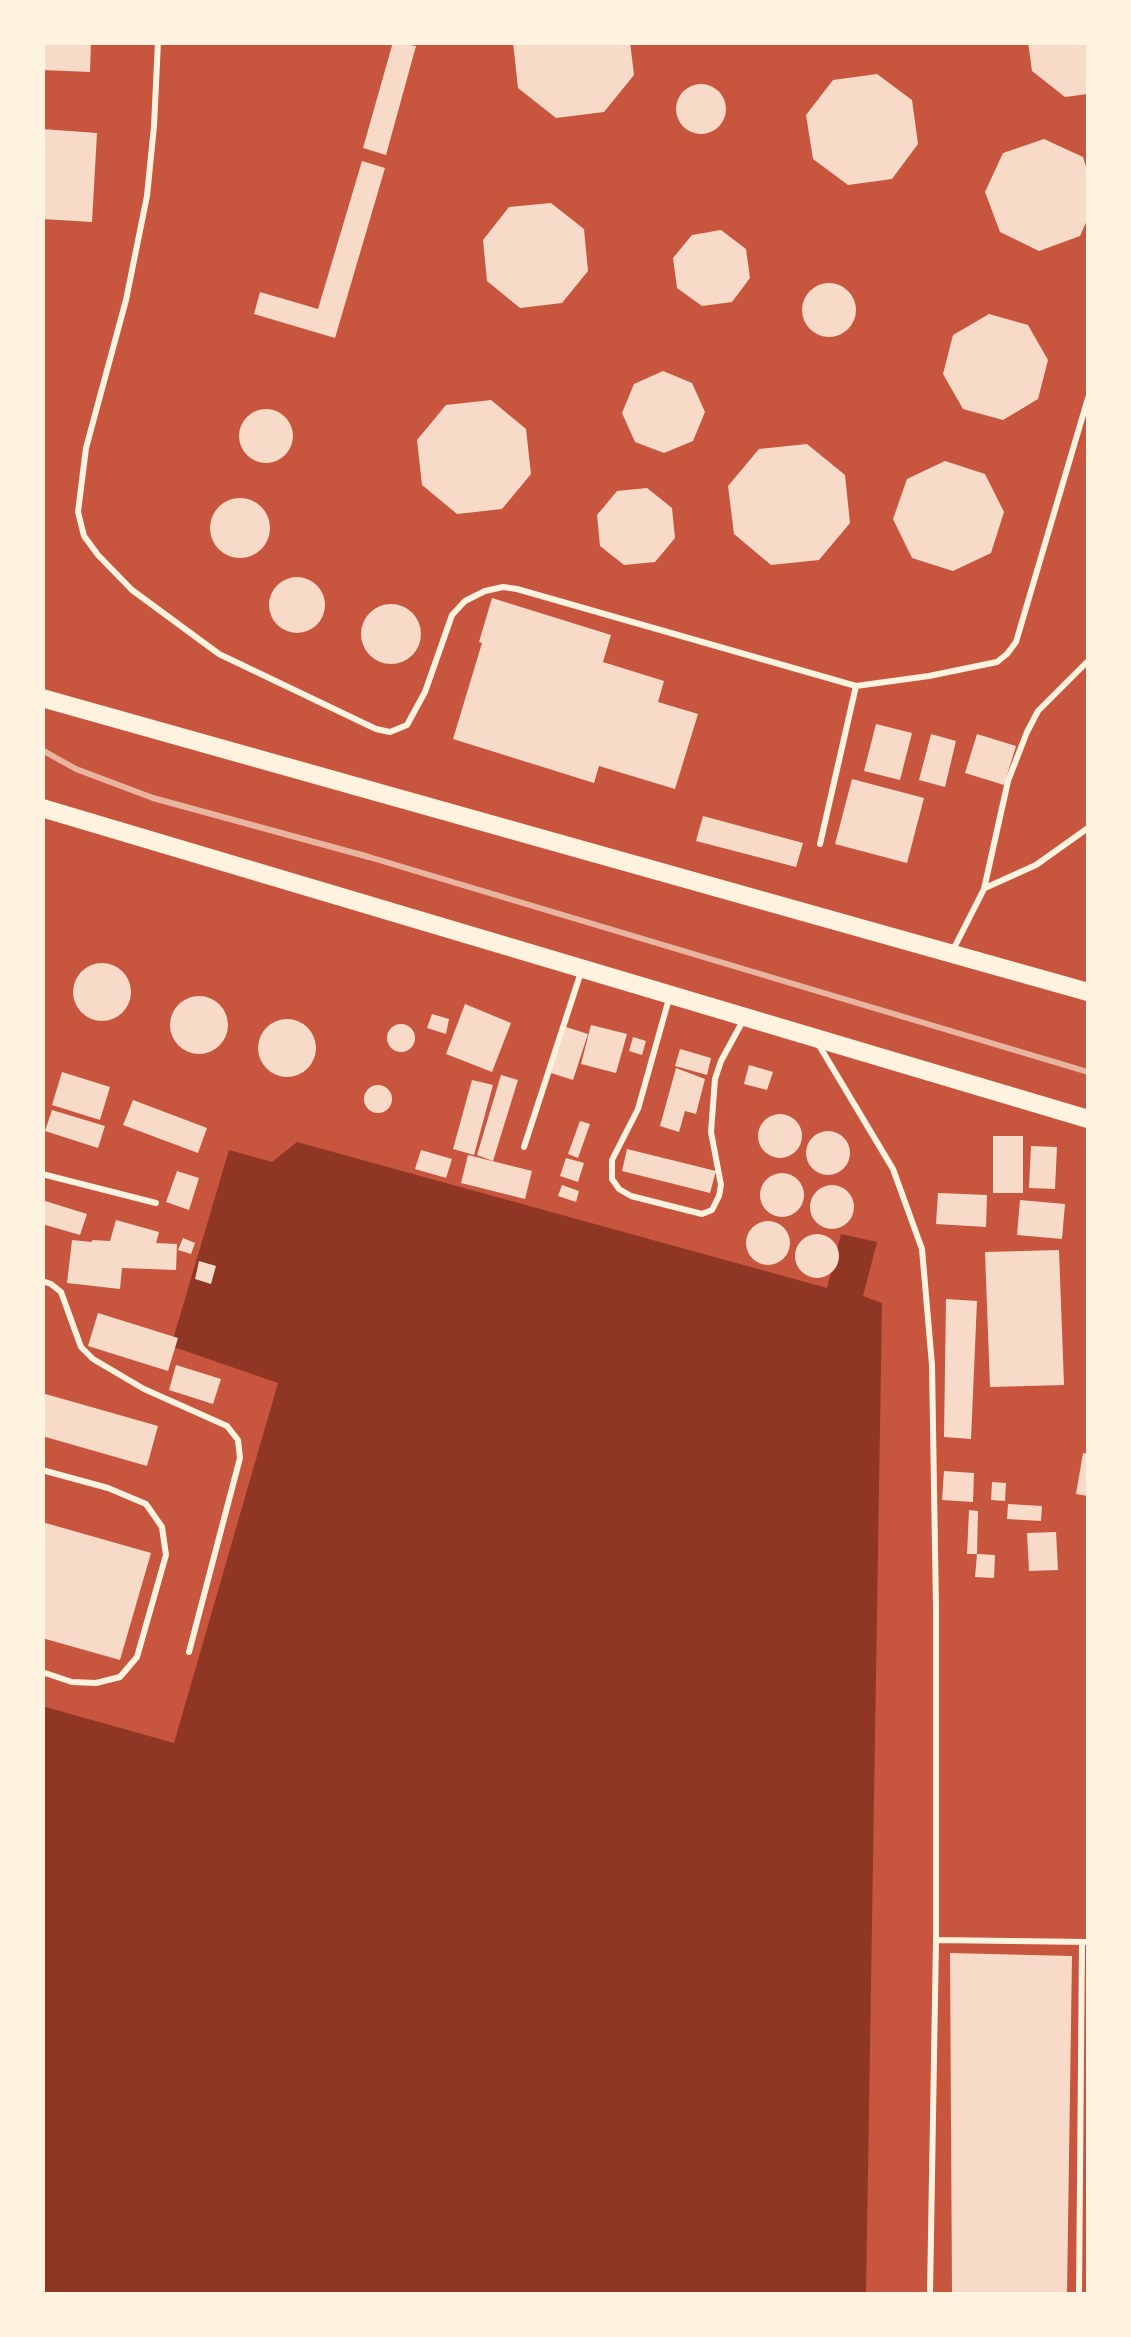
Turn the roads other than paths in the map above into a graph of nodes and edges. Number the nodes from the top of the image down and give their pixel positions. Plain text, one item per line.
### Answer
1 (158, 42) edge
2 (1088, 398) edge
3 (1088, 661) edge
4 (856, 686) junction
5 (42, 698) edge
6 (42, 808) edge
7 (1088, 828) edge
8 (820, 844) dead end
9 (984, 889) junction
10 (951, 954) junction
11 (582, 968) junction
12 (1088, 992) edge
13 (671, 994) junction
14 (745, 1016) junction
15 (814, 1036) junction
16 (1088, 1119) edge
17 (524, 1147) dead end
18 (42, 1174) edge
19 (156, 1204) dead end
20 (42, 1281) edge
21 (42, 1470) edge
22 (189, 1652) dead end
23 (42, 1672) edge
24 (936, 1940) junction
25 (1085, 1942) edge
26 (930, 2294) edge
27 (1078, 2294) edge

1 - 4 lane
2 - 4 lane
3 - 9 lane
4 - 8 lane
5 - 10 street
6 - 11 street
7 - 9 lane
9 - 10 lane
10 - 12 street
11 - 13 street
11 - 17 lane
13 - 14 street
13 - 14 lane
14 - 15 street
15 - 16 street
15 - 24 lane
18 - 19 lane
20 - 22 lane
21 - 23 lane
24 - 25 lane
24 - 26 lane
25 - 27 lane

